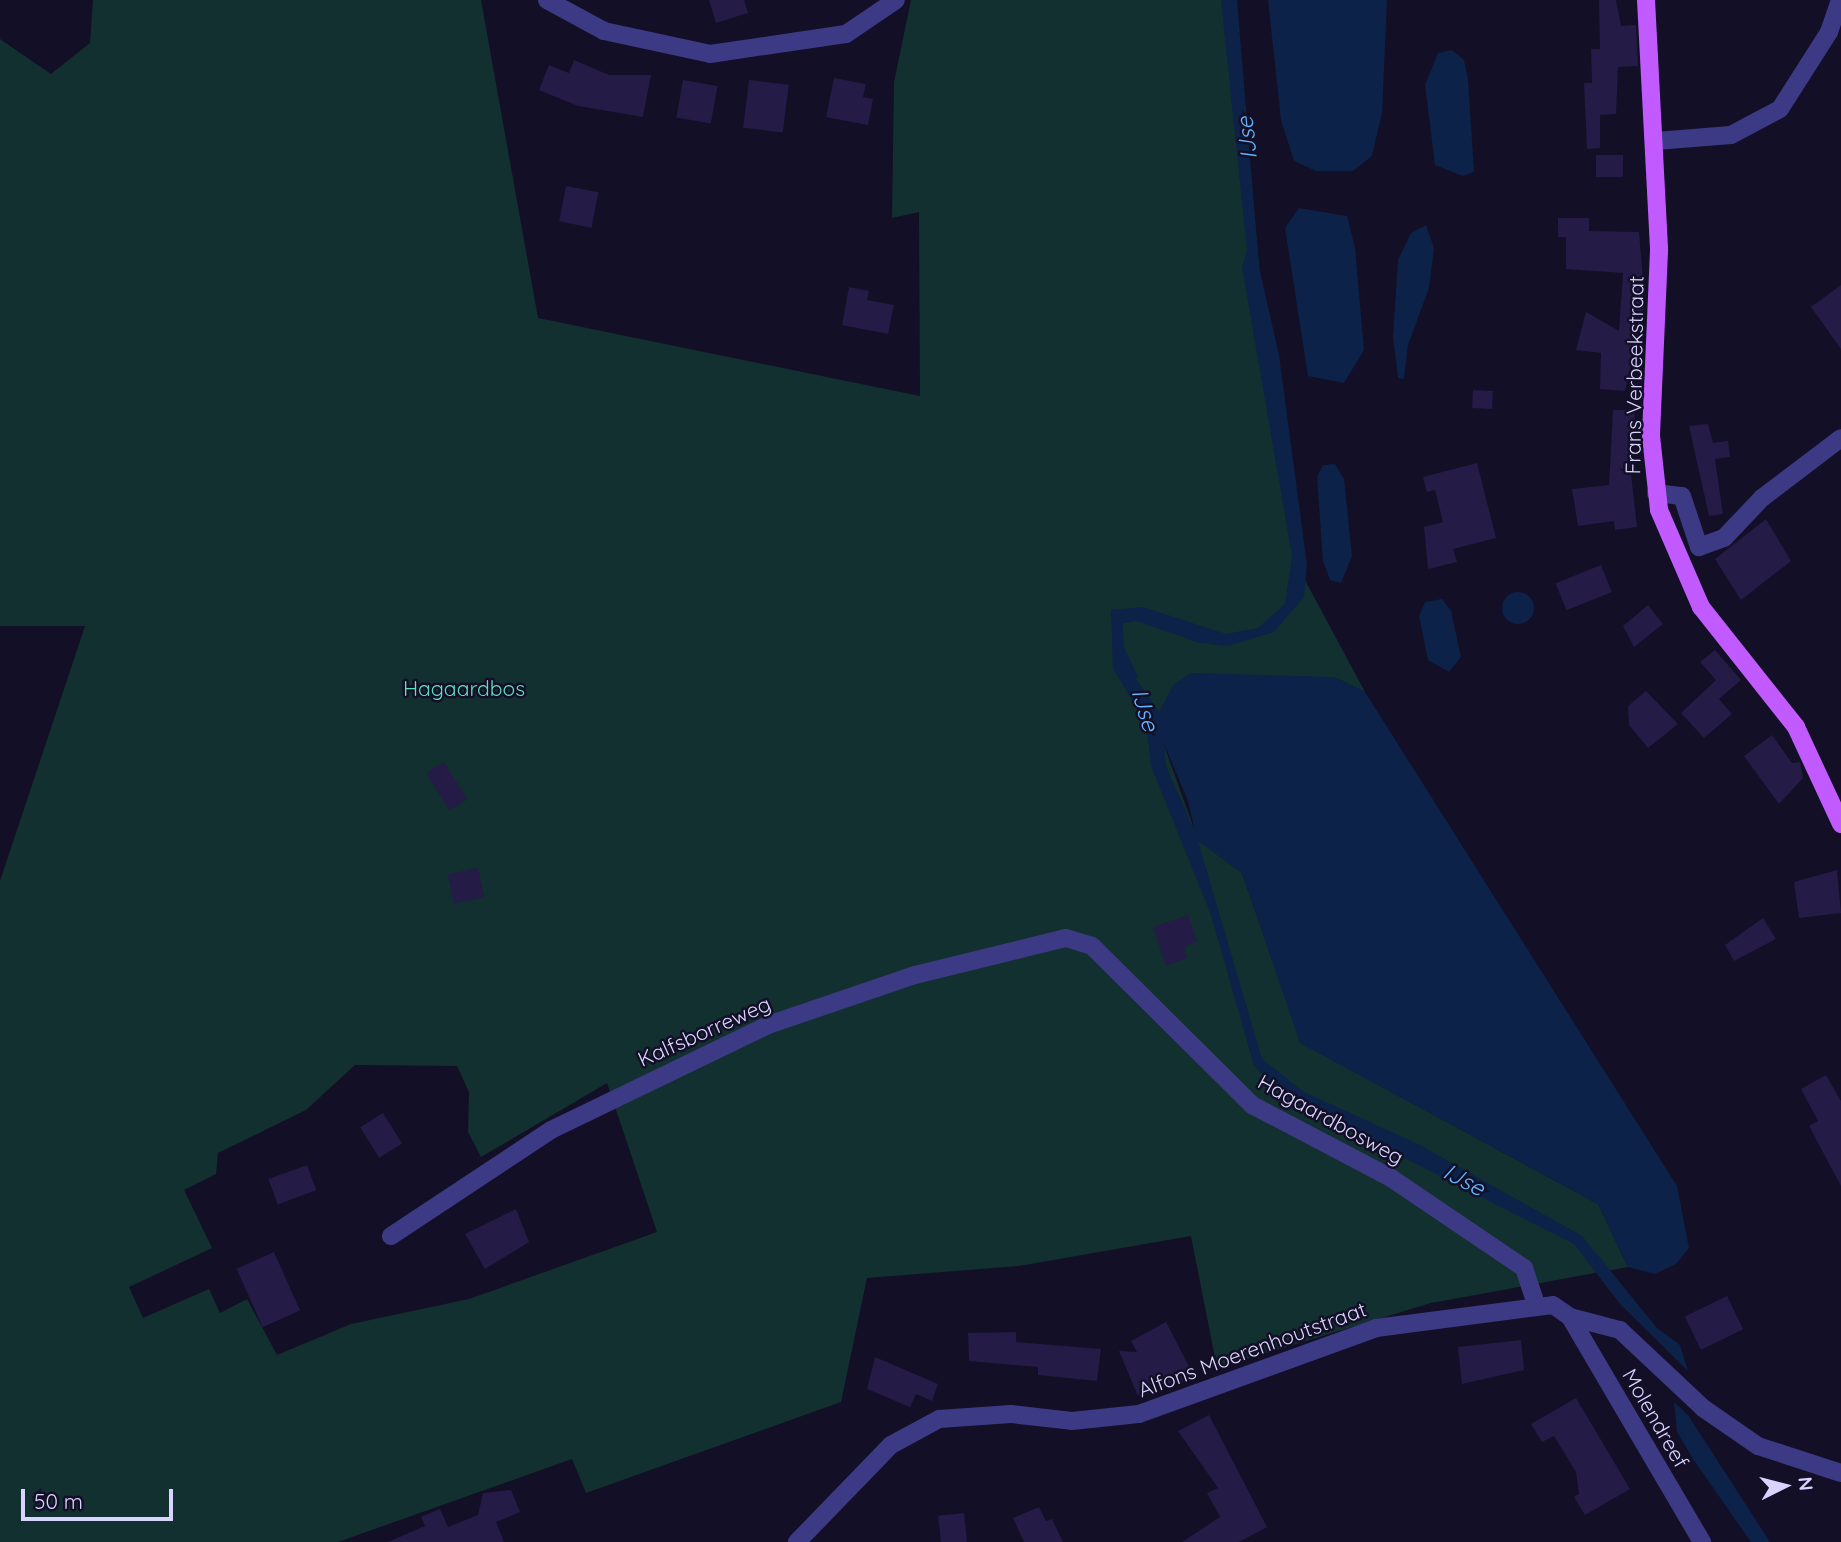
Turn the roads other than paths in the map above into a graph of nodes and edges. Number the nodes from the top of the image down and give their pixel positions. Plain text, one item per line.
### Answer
1 (547, 0) edge
2 (896, 0) edge
3 (1646, 0) edge
4 (1840, 0) edge
5 (1656, 141) junction
6 (1841, 438) edge
7 (1656, 493) junction
8 (1841, 824) edge
9 (1066, 938) joint
10 (391, 1236) dead end
11 (1537, 1307) junction
12 (1570, 1317) junction
13 (1841, 1473) edge
14 (797, 1542) edge
15 (1702, 1542) edge

1 - 2 street
3 - 5 main road, Frans Verbeekstraat
4 - 5 street
5 - 7 main road, Frans Verbeekstraat
6 - 7 street
7 - 8 main road, Frans Verbeekstraat
9 - 10 street, Kalfsborreweg
9 - 11 street, Hagaardbosweg
11 - 12 street, Alfons Moerenhoutstraat
11 - 14 street, Alfons Moerenhoutstraat
12 - 13 street, Alfons Moerenhoutstraat
12 - 15 street, Molendreef

